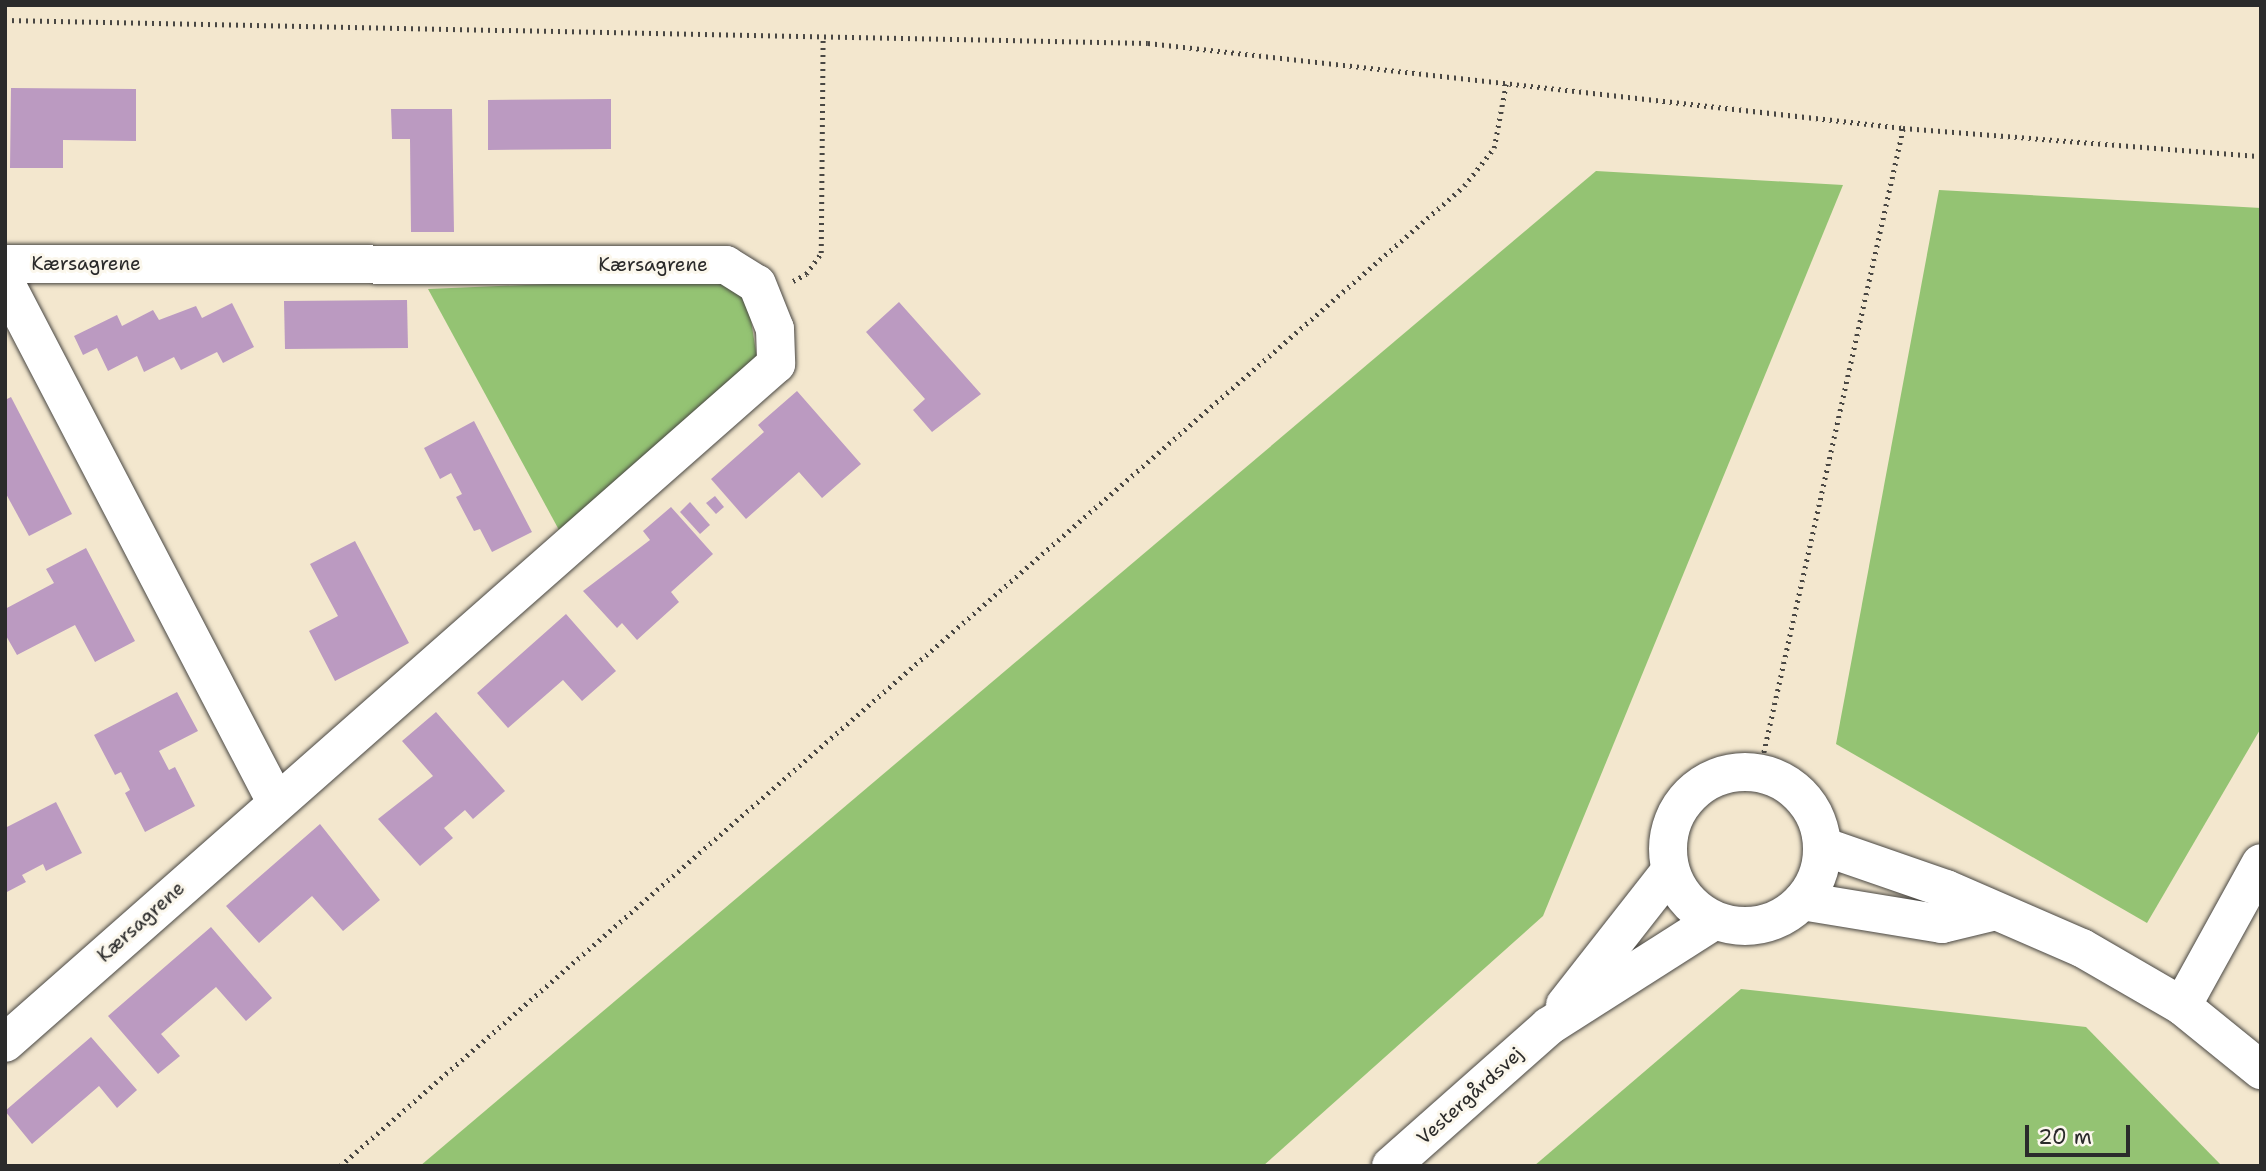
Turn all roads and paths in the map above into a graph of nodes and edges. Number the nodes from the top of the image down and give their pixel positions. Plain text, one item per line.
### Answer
1 (5, 20) edge
2 (823, 36) junction
3 (1506, 84) junction
4 (1903, 128) junction
5 (2261, 156) edge
6 (5, 264) edge
7 (5, 282) edge
8 (761, 296) junction
9 (1759, 773) junction
10 (276, 802) junction
11 (1822, 846) junction
12 (2261, 863) edge
13 (1670, 870) junction
14 (1802, 901) junction
15 (1992, 912) junction
16 (1714, 921) junction
17 (2182, 1006) junction
18 (1549, 1026) junction
19 (5, 1043) edge
20 (2261, 1070) edge
21 (340, 1166) edge
22 (1391, 1166) edge

1 - 2 path
2 - 3 path
2 - 8 path
3 - 4 path
3 - 21 path
4 - 5 path
4 - 9 path
6 - 8 street, Kærsagrene
7 - 10 street, Kærsagrene
8 - 10 street, Kærsagrene
9 - 11 street
9 - 13 street
10 - 19 street, Kærsagrene
11 - 14 street
11 - 15 street
12 - 17 street
13 - 16 street
13 - 18 street, Vestergårdsvej
14 - 15 street
14 - 16 street
15 - 17 street
16 - 18 street, Vestergårdsvej
17 - 20 street
18 - 22 street, Vestergårdsvej

